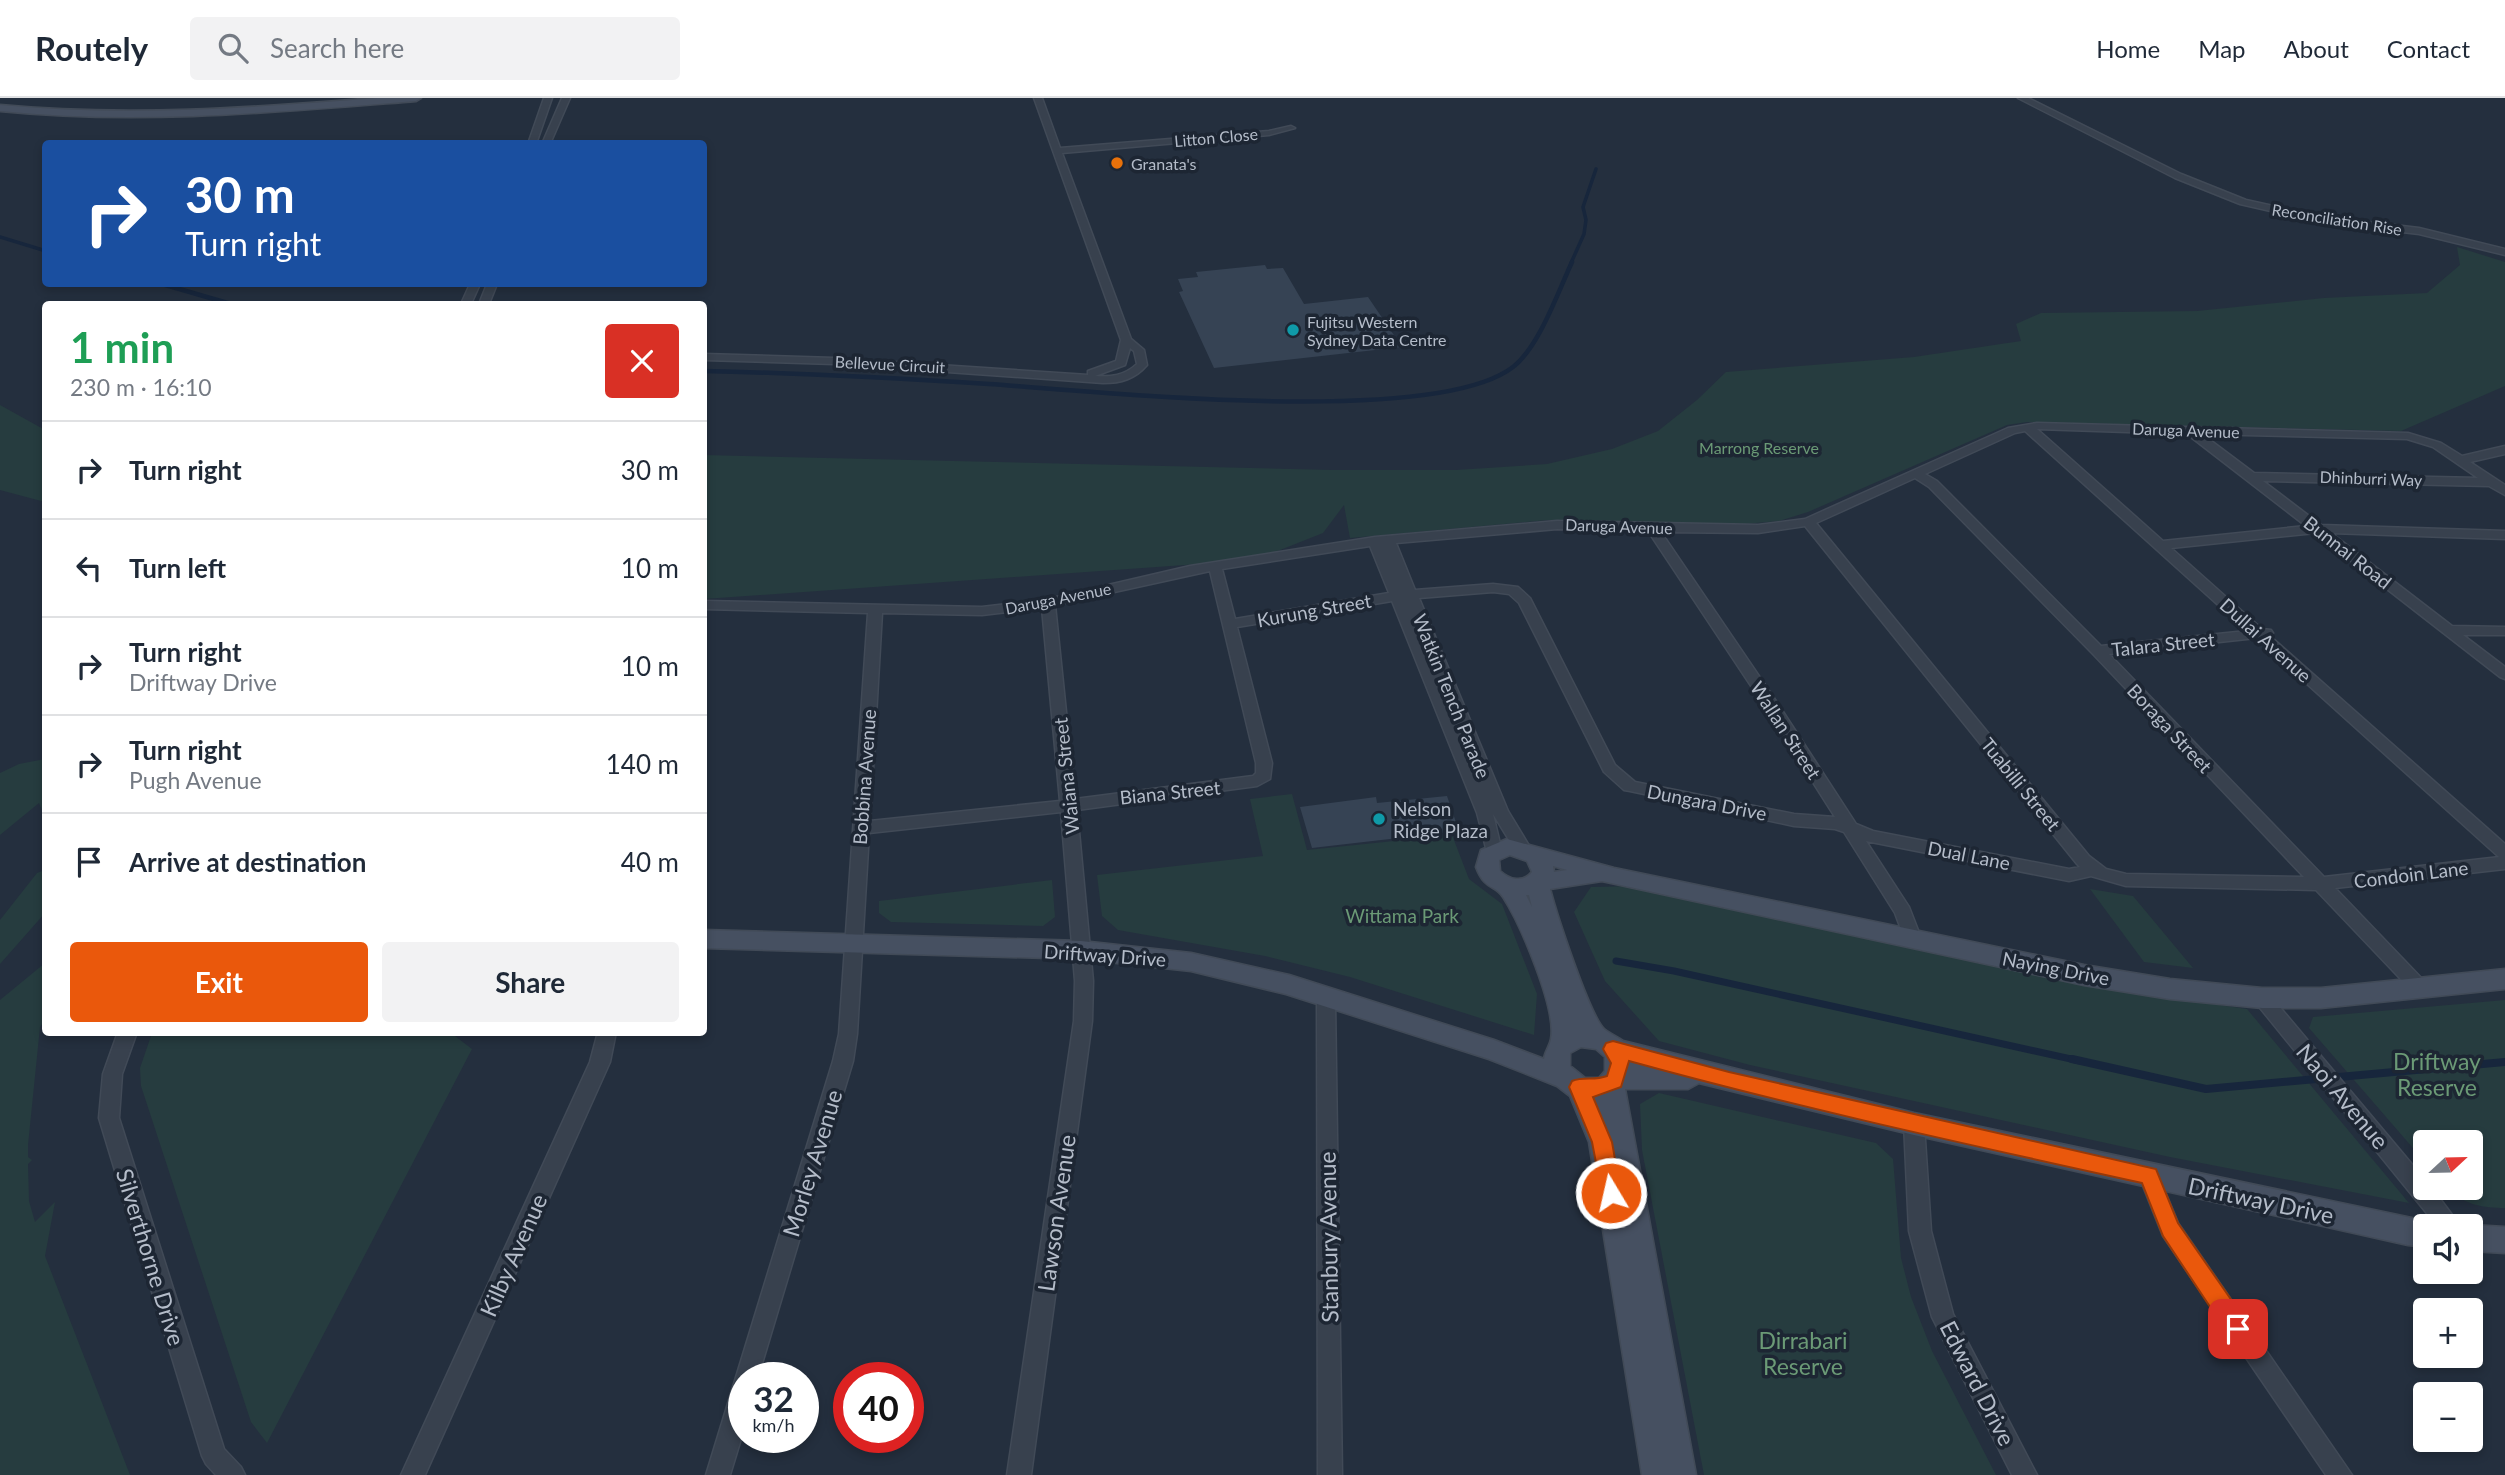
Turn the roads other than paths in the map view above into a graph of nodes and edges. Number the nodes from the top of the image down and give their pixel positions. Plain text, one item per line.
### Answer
1 (351, 98) edge
2 (416, 98) edge
3 (548, 98) edge
4 (566, 98) edge
5 (1038, 98) edge
6 (2022, 98) edge
7 (0, 102) edge
8 (0, 107) edge
9 (1291, 128) dead end
10 (533, 140) edge
11 (548, 140) edge
12 (1058, 151) junction
13 (2505, 252) edge
14 (1126, 340) junction
15 (707, 357) edge
16 (1076, 376) junction
17 (2032, 426) junction
18 (2190, 430) junction
19 (2505, 450) edge
20 (2459, 461) junction
21 (1915, 473) junction
22 (2250, 477) junction
23 (2491, 482) junction
24 (2505, 491) edge
25 (1808, 522) junction
26 (1651, 527) junction
27 (2318, 529) junction
28 (2505, 535) edge
29 (1382, 540) junction
30 (2166, 545) junction
31 (1215, 566) junction
32 (1513, 590) joint
33 (1405, 595) junction
34 (1048, 603) junction
35 (707, 605) edge
36 (875, 610) junction
37 (1229, 624) junction
38 (2449, 630) junction
39 (2505, 631) edge
40 (2265, 633) junction
41 (2098, 651) junction
42 (2505, 674) edge
43 (1069, 803) junction
44 (1847, 825) junction
45 (861, 828) junction
46 (2505, 839) edge
47 (1525, 850) junction
48 (1494, 852) junction
49 (2505, 853) edge
50 (2505, 863) edge
51 (2092, 868) junction
52 (1614, 876) junction
53 (1537, 882) junction
54 (2318, 884) junction
55 (1509, 887) junction
56 (1912, 938) junction
57 (707, 939) edge
58 (854, 944) junction
59 (1081, 950) junction
60 (2505, 979) edge
61 (2420, 988) junction
62 (2262, 998) junction
63 (1326, 999) junction
64 (126, 1036) edge
65 (606, 1036) edge
66 (1604, 1043) junction
67 (1560, 1046) junction
68 (1494, 1050) junction
69 (1729, 1080) junction
70 (1614, 1081) junction
71 (1572, 1082) junction
72 (1914, 1124) junction
73 (2149, 1176) junction
74 (2440, 1214) edge
75 (2413, 1233) edge
76 (2483, 1239) edge
77 (2505, 1240) edge
78 (752, 1362) edge
79 (728, 1442) edge
80 (233, 1475) edge
81 (413, 1475) edge
82 (718, 1475) edge
83 (1019, 1475) edge
84 (1330, 1475) edge
85 (1658, 1475) edge
86 (1680, 1475) edge
87 (2025, 1475) edge
88 (2340, 1475) edge

1 - 7 street
2 - 8 street
3 - 10 street
4 - 11 street
5 - 12 street, Bellevue Circuit
6 - 13 street, Reconciliation Rise
9 - 12 street, Litton Close
12 - 14 street, Bellevue Circuit
14 - 16 street, Bellevue Circuit
14 - 16 street, Bellevue Circuit
15 - 16 street, Bellevue Circuit
17 - 18 street, Daruga Avenue
17 - 21 street, Daruga Avenue
17 - 30 street, Dullai Avenue
18 - 20 street, Daruga Avenue
18 - 22 street, Bunnai Road
19 - 20 street
20 - 23 street, Daruga Avenue
21 - 25 street, Daruga Avenue
21 - 41 street, Boraga Street
22 - 23 street, Dhinburri Way
22 - 27 street, Bunnai Road
23 - 24 street, Daruga Avenue
25 - 26 street, Daruga Avenue
25 - 51 street, Tuabilli Street
26 - 29 street, Daruga Avenue
26 - 44 street, Wallan Street
27 - 28 street
27 - 30 street
27 - 38 street, Bunnai Road
29 - 31 street, Daruga Avenue
29 - 33 street, Watkin Tench Parade
30 - 40 street, Dullai Avenue
31 - 34 street, Daruga Avenue
31 - 37 street, Biana Street
32 - 33 street, Kurung Street
32 - 44 street, Dungara Drive
33 - 37 street, Kurung Street
33 - 47 street, Watkin Tench Parade
33 - 48 street, Watkin Tench Parade
34 - 36 street, Daruga Avenue
34 - 43 street, Waiana Street
35 - 36 street, Daruga Avenue
36 - 45 street, Bobbina Avenue
37 - 43 street, Biana Street
38 - 39 street
38 - 42 street, Bunnai Road
40 - 41 street, Talara Street
40 - 46 street, Dullai Avenue
40 - 49 street, Dullai Avenue
41 - 54 street, Boraga Street
43 - 45 street, Biana Street
43 - 59 street, Waiana Street
44 - 51 street, Dual Lane
44 - 56 street, Wallan Street
45 - 58 street, Bobbina Avenue
47 - 48 street
47 - 52 street, Naying Drive
47 - 53 street
48 - 55 street
50 - 54 street, Condoin Lane
51 - 54 street
52 - 53 street, Naying Drive
52 - 56 street, Naying Drive
53 - 55 street
53 - 66 street
54 - 61 street, Boraga Street
55 - 67 street
56 - 62 street, Naying Drive
57 - 58 street, Driftway Drive
58 - 59 street, Driftway Drive
58 - 78 street, Morley Avenue
59 - 63 street, Driftway Drive
59 - 83 street, Lawson Avenue
60 - 61 street, Naying Drive
61 - 62 street, Naying Drive
62 - 74 street, Naoi Avenue
63 - 68 street, Driftway Drive
63 - 84 street, Stanbury Avenue
64 - 80 street, Silverthorne Drive
65 - 81 street, Kilby Avenue
66 - 67 street
66 - 69 street, Driftway Drive
66 - 70 street
67 - 68 street, Driftway Drive
67 - 71 street
68 - 71 street, Driftway Drive
69 - 70 street, Driftway Drive
69 - 72 street, Driftway Drive
70 - 71 street
70 - 86 street
71 - 85 street
72 - 73 street, Driftway Drive
72 - 87 street, Edward Drive
73 - 75 street, Driftway Drive
73 - 88 street
76 - 77 street
79 - 82 street

